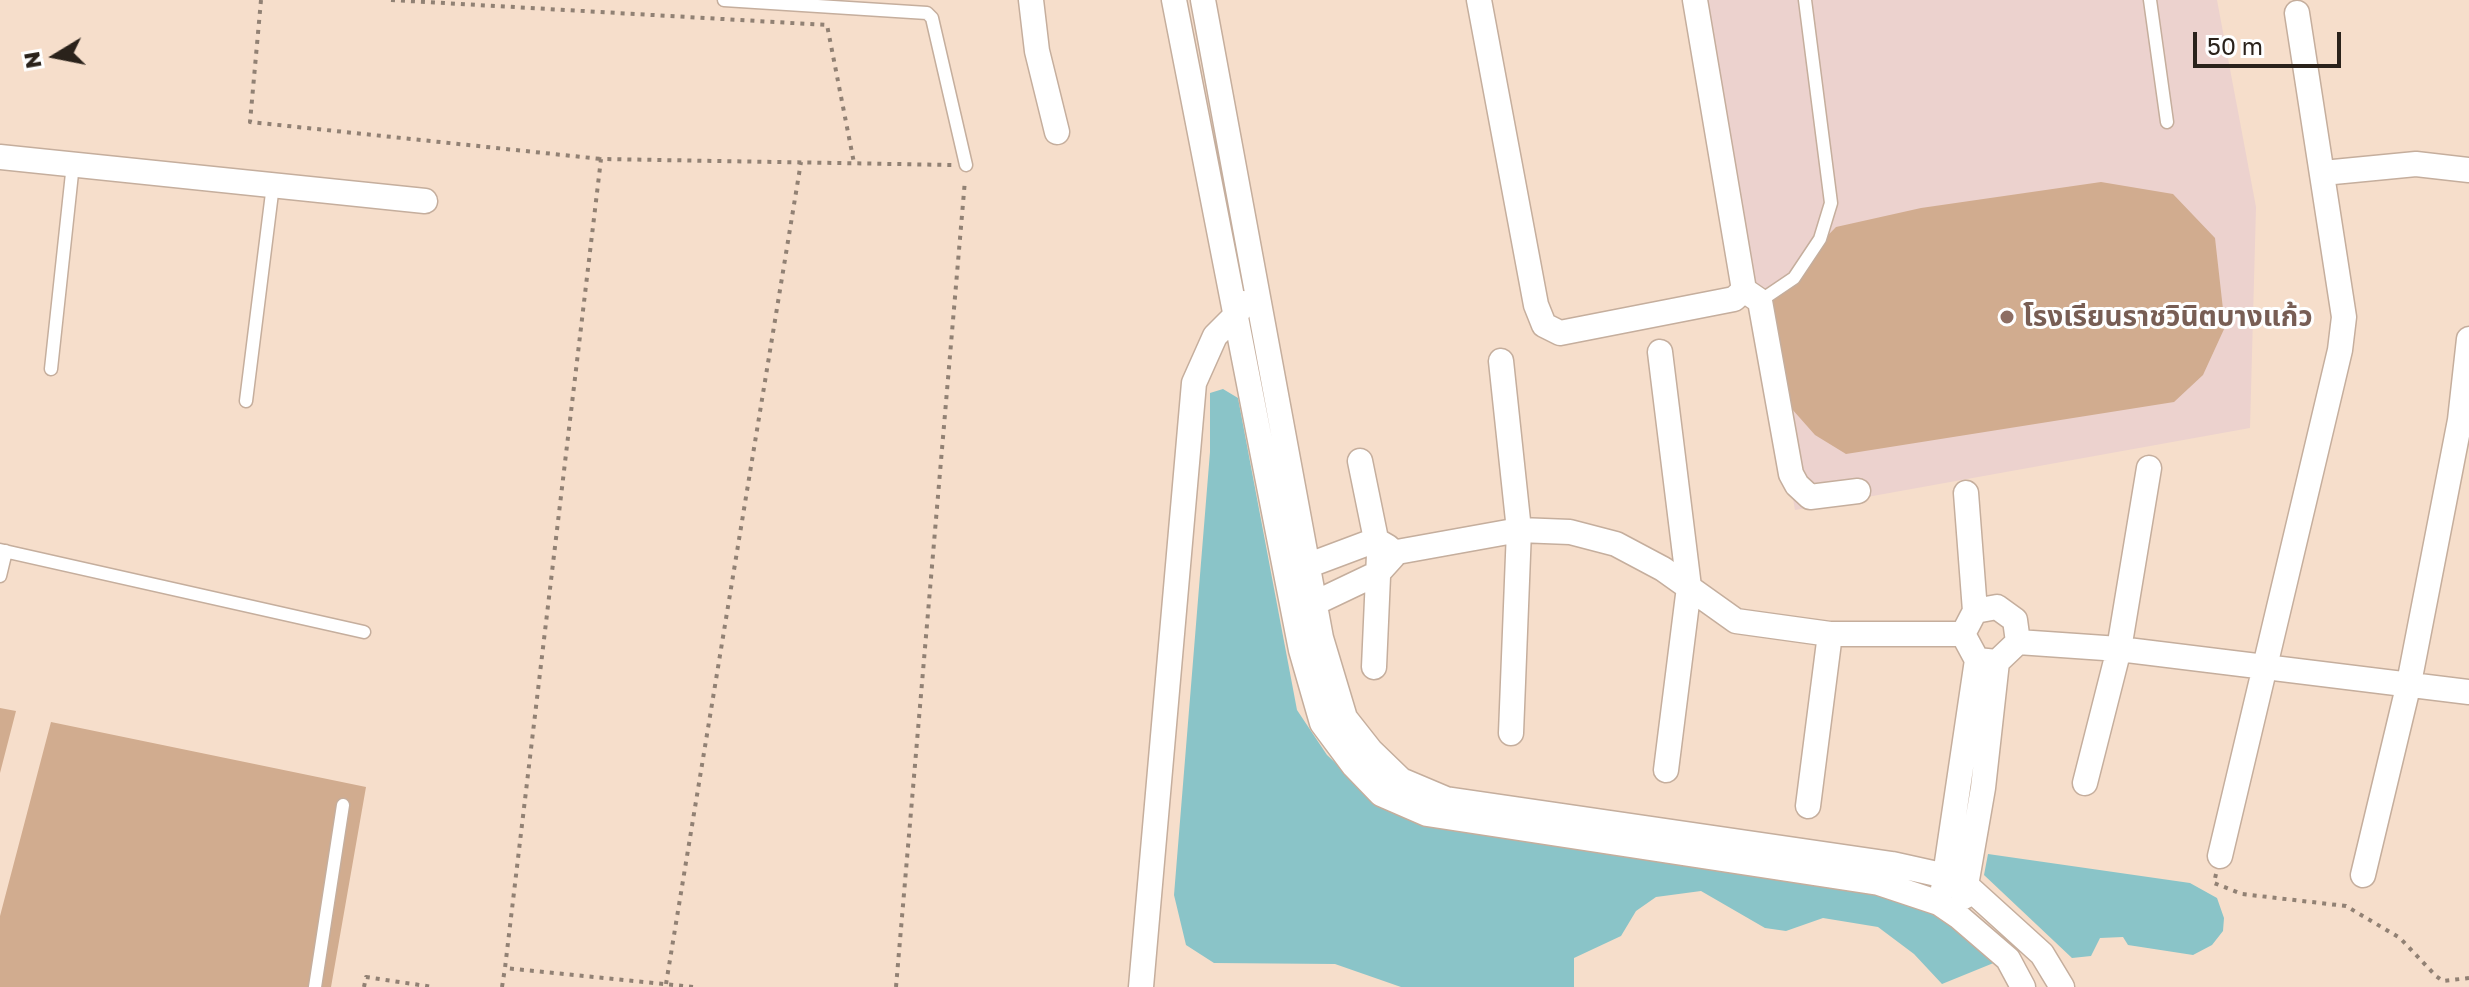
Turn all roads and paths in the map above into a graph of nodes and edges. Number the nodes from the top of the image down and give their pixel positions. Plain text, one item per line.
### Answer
1 (261, 0) edge
2 (391, 0) edge
3 (724, 0) edge
4 (1031, 0) edge
5 (1174, 0) edge
6 (1203, 0) edge
7 (1479, 0) edge
8 (1695, 0) edge
9 (1805, 0) edge
10 (2150, 0) edge
11 (2297, 13) dead end
12 (2167, 122) dead end
13 (1057, 132) dead end
14 (0, 157) edge
15 (601, 159) junction
16 (801, 162) junction
17 (854, 163) junction
18 (73, 164) junction
19 (966, 165) junction
20 (2469, 170) edge
21 (2323, 173) junction
22 (273, 185) junction
23 (425, 201) dead end
24 (1256, 277) junction
25 (1752, 296) junction
26 (1237, 314) junction
27 (2469, 339) edge
28 (1660, 352) dead end
29 (1501, 361) dead end
30 (51, 369) dead end
31 (246, 401) dead end
32 (1360, 461) dead end
33 (2149, 468) dead end
34 (1858, 491) dead end
35 (1966, 493) dead end
36 (1519, 530) junction
37 (1386, 546) junction
38 (3, 550) edge
39 (1298, 570) junction
40 (1378, 573) junction
41 (0, 576) edge
42 (1689, 587) junction
43 (1304, 604) junction
44 (1975, 611) junction
45 (364, 632) dead end
46 (1830, 634) junction
47 (1963, 634) junction
48 (2018, 642) junction
49 (2119, 649) junction
50 (1987, 661) junction
51 (1374, 667) dead end
52 (2263, 667) junction
53 (2409, 683) junction
54 (2469, 692) edge
55 (1511, 733) dead end
56 (1666, 770) dead end
57 (2085, 783) dead end
58 (343, 805) dead end
59 (1808, 806) dead end
60 (1631, 836) junction
61 (2220, 856) joint
62 (2363, 875) dead end
63 (1957, 881) junction
64 (1949, 910) junction
65 (505, 968) junction
66 (1143, 976) edge
67 (2469, 978) edge
68 (2059, 980) edge
69 (666, 984) junction
70 (315, 987) edge
71 (364, 987) edge
72 (433, 987) edge
73 (502, 987) edge
74 (693, 987) edge
75 (896, 987) edge
76 (1159, 987) edge
77 (2026, 987) edge

1 - 15 path
2 - 17 path
3 - 19 lane
4 - 13 street
5 - 26 street
6 - 24 street
7 - 25 street
8 - 25 street
9 - 25 lane
10 - 12 lane
11 - 21 street
14 - 18 street
15 - 16 path
15 - 65 path
16 - 17 path
16 - 69 path
17 - 19 path
18 - 22 street
18 - 30 lane
19 - 75 path
20 - 21 street
21 - 52 street
22 - 23 street
22 - 31 lane
24 - 26 street
24 - 39 street
25 - 34 street
26 - 39 street
26 - 66 street
27 - 53 street
28 - 42 street
29 - 36 street
32 - 37 street
33 - 49 street
35 - 44 street
36 - 37 street
36 - 42 street
36 - 55 street
37 - 39 street
37 - 40 street
38 - 41 lane
38 - 45 lane
39 - 43 street
40 - 43 street
40 - 51 street
42 - 46 street
42 - 56 street
43 - 60 street
44 - 47 street
44 - 48 street
46 - 47 street
46 - 59 street
47 - 50 street
48 - 49 street
48 - 50 street
49 - 52 street
49 - 57 street
50 - 63 street
52 - 53 street
52 - 61 street
53 - 54 street
53 - 62 street
58 - 70 lane
60 - 63 street
60 - 64 street
61 - 67 path
63 - 64 street
63 - 68 street
64 - 77 street
65 - 69 path
65 - 73 path
66 - 76 street
68 - 77 street
69 - 74 path
71 - 72 path

